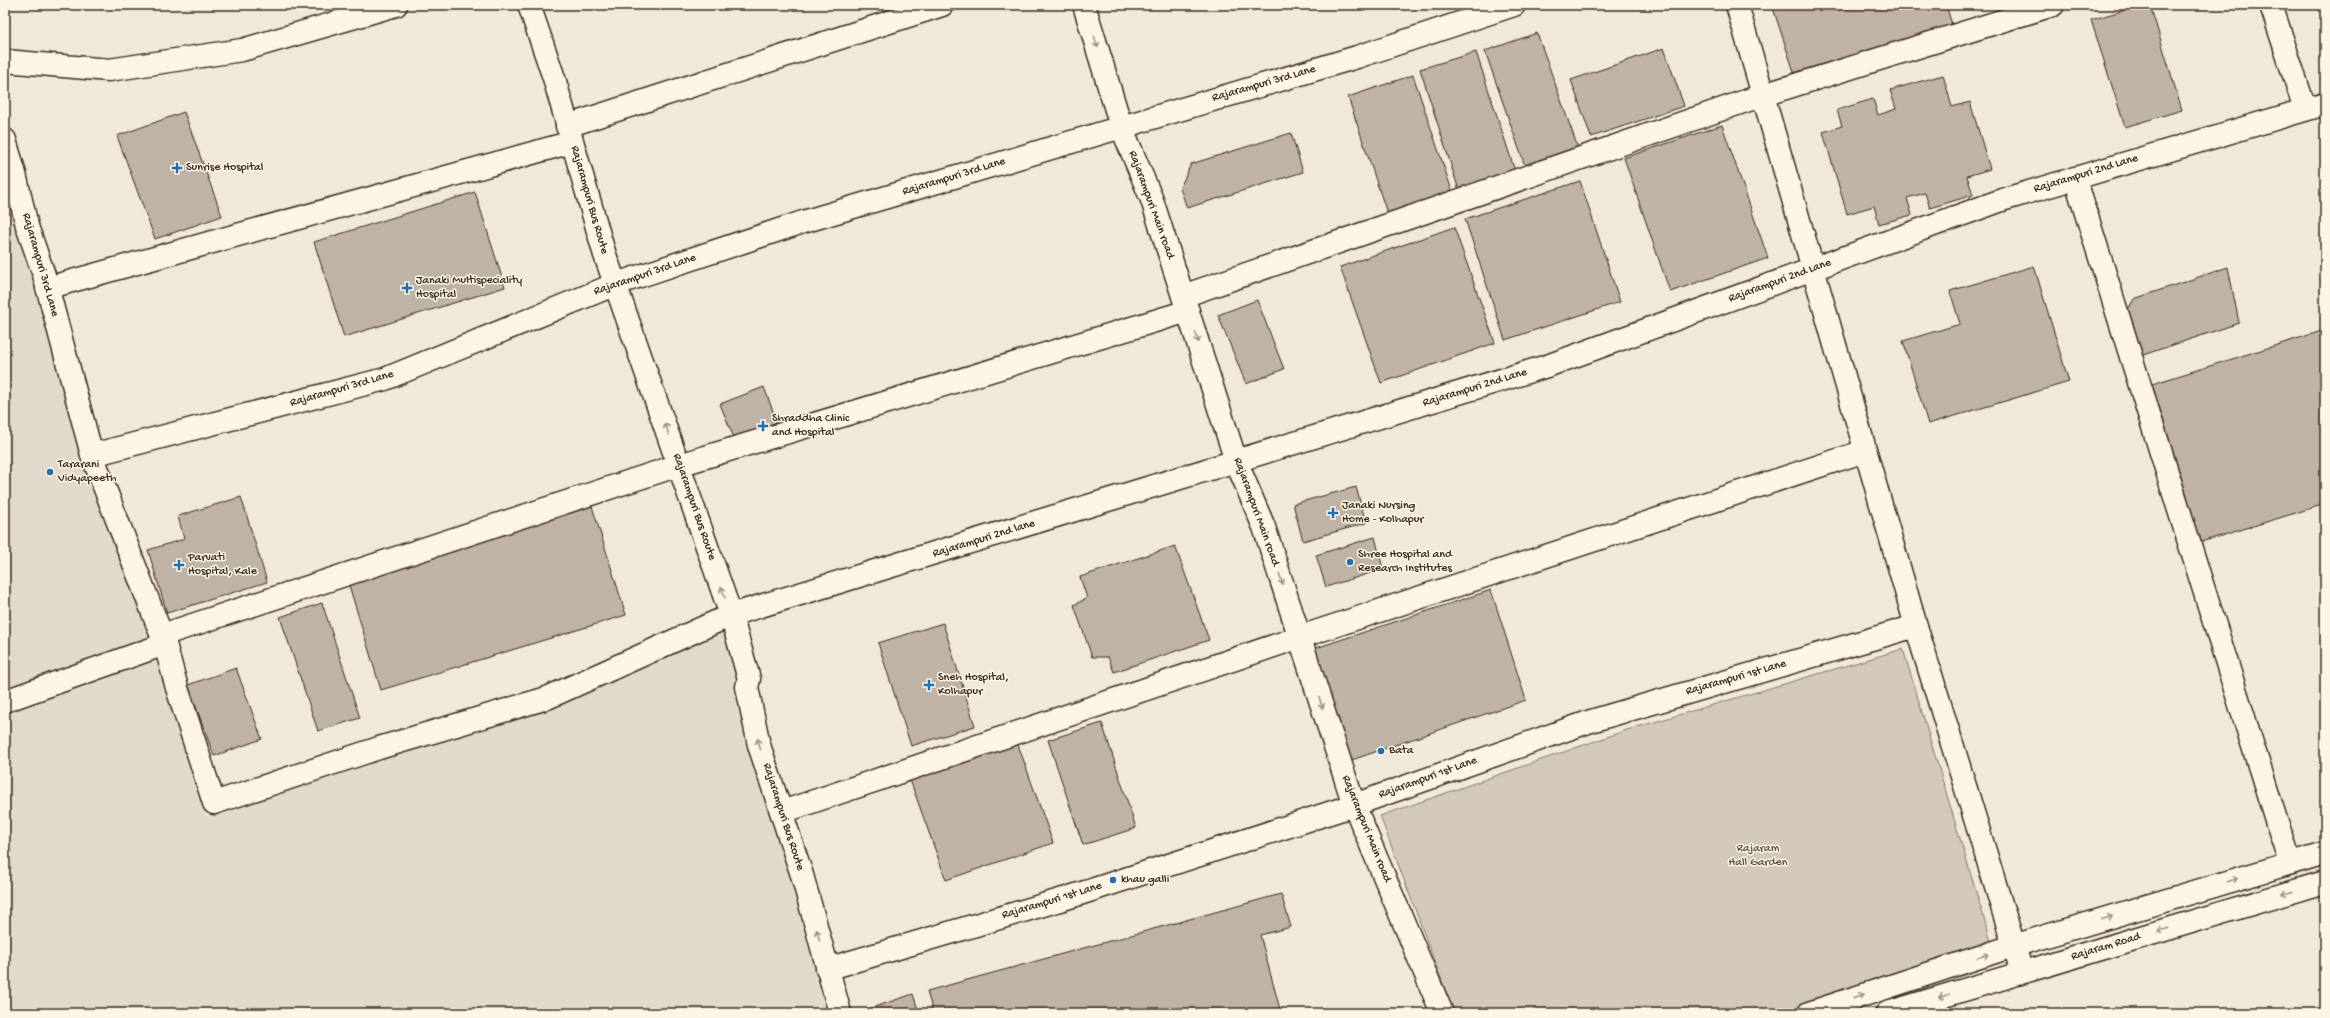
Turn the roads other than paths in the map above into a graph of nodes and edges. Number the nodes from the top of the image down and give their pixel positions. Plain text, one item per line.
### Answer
1 (396, 5) edge
2 (529, 5) edge
3 (942, 5) edge
4 (1084, 5) edge
5 (1514, 5) edge
6 (1737, 5) edge
7 (2053, 5) edge
8 (2271, 5) edge
9 (5, 61) edge
10 (1763, 95) junction
11 (2315, 106) edge
12 (1122, 126) junction
13 (570, 134) junction
14 (5, 140) edge
15 (2075, 178) junction
16 (1813, 269) junction
17 (616, 284) junction
18 (47, 288) junction
19 (1186, 304) junction
20 (1865, 451) junction
21 (92, 455) junction
22 (1236, 461) junction
23 (679, 465) junction
24 (731, 615) junction
25 (1916, 626) junction
26 (1300, 637) junction
27 (164, 639) junction
28 (5, 701) edge
29 (1354, 805) junction
30 (782, 812) junction
31 (2325, 853) edge
32 (2291, 863) junction
33 (2325, 882) edge
34 (2013, 946) junction
35 (827, 968) junction
36 (2022, 972) junction
37 (840, 1013) edge
38 (1442, 1013) edge
39 (1809, 1013) edge
40 (1887, 1013) edge

1 - 9 street
2 - 13 street, Rajarampuri Bus Route
3 - 13 street
4 -> 12 street, Rajarampuri Main road
5 - 12 street, Rajarampuri 3rd Lane
6 - 10 street
7 - 10 street
8 - 11 street
10 - 16 street
10 - 19 street
11 - 15 street, Rajarampuri 2nd Lane
12 - 17 street, Rajarampuri 3rd Lane
12 - 19 street, Rajarampuri Main road
13 - 17 street, Rajarampuri Bus Route
13 - 18 street
14 - 18 street, Rajarampuri 3rd Lane
15 - 16 street, Rajarampuri 2nd Lane
15 - 32 street
16 - 20 street
16 - 22 street, Rajarampuri 2nd Lane
17 - 21 street, Rajarampuri 3rd Lane
23 -> 17 street, Rajarampuri Bus Route
18 - 21 street, Rajarampuri 3rd Lane
19 -> 22 street, Rajarampuri Main road
19 - 23 street
20 - 25 street
20 - 26 street
21 - 27 street
22 - 24 street, Rajarampuri 2nd lane
22 -> 26 street, Rajarampuri Main road
24 -> 23 street, Rajarampuri Bus Route
23 - 27 street
24 - 27 street, Rajarampuri 2nd lane
30 -> 24 street, Rajarampuri Bus Route
25 - 29 street, Rajarampuri 1st Lane
25 - 34 street
26 -> 29 street, Rajarampuri Main road
26 - 30 street
27 - 28 street
29 - 35 street, Rajarampuri 1st Lane
29 - 38 street, Rajarampuri Main road
35 -> 30 street, Rajarampuri Bus Route
31 - 32 street
34 -> 32 street
33 -> 36 street, Rajaram Road
34 - 36 street
39 -> 34 street
35 - 37 street, Rajarampuri Bus Route
36 -> 40 street, Rajaram Road

